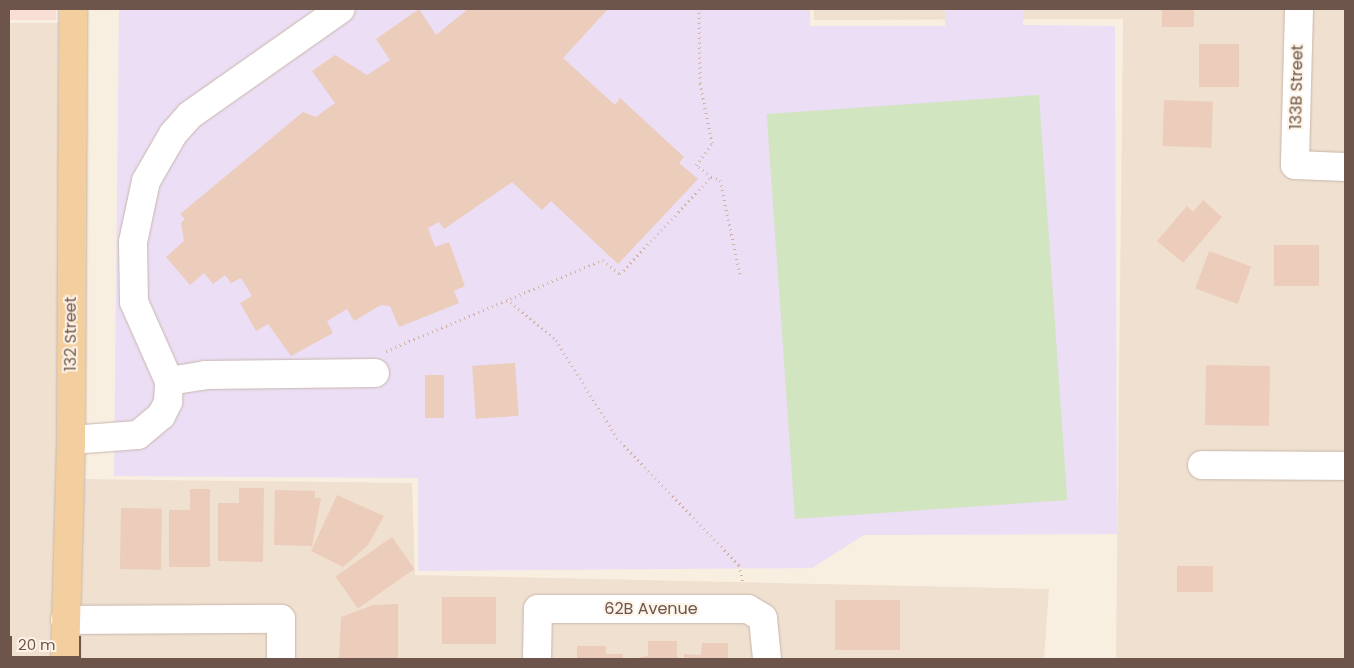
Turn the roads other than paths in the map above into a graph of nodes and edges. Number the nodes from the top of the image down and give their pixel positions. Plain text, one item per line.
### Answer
1 (73, 9) edge
2 (341, 9) edge
3 (1299, 9) edge
4 (1345, 167) edge
5 (370, 373) road end
6 (169, 381) junction
7 (71, 440) junction
8 (1202, 465) dead end
9 (1345, 466) edge
10 (65, 620) junction
11 (65, 659) edge
12 (281, 659) edge
13 (537, 659) edge
14 (767, 659) edge

1 - 7 main road, 132 Street
2 - 6 street
3 - 4 street, 133B Street
5 - 6 street
6 - 7 street
7 - 10 main road, 132 Street
8 - 9 street
10 - 11 main road, 132 Street
10 - 12 street
13 - 14 street, 62B Avenue

